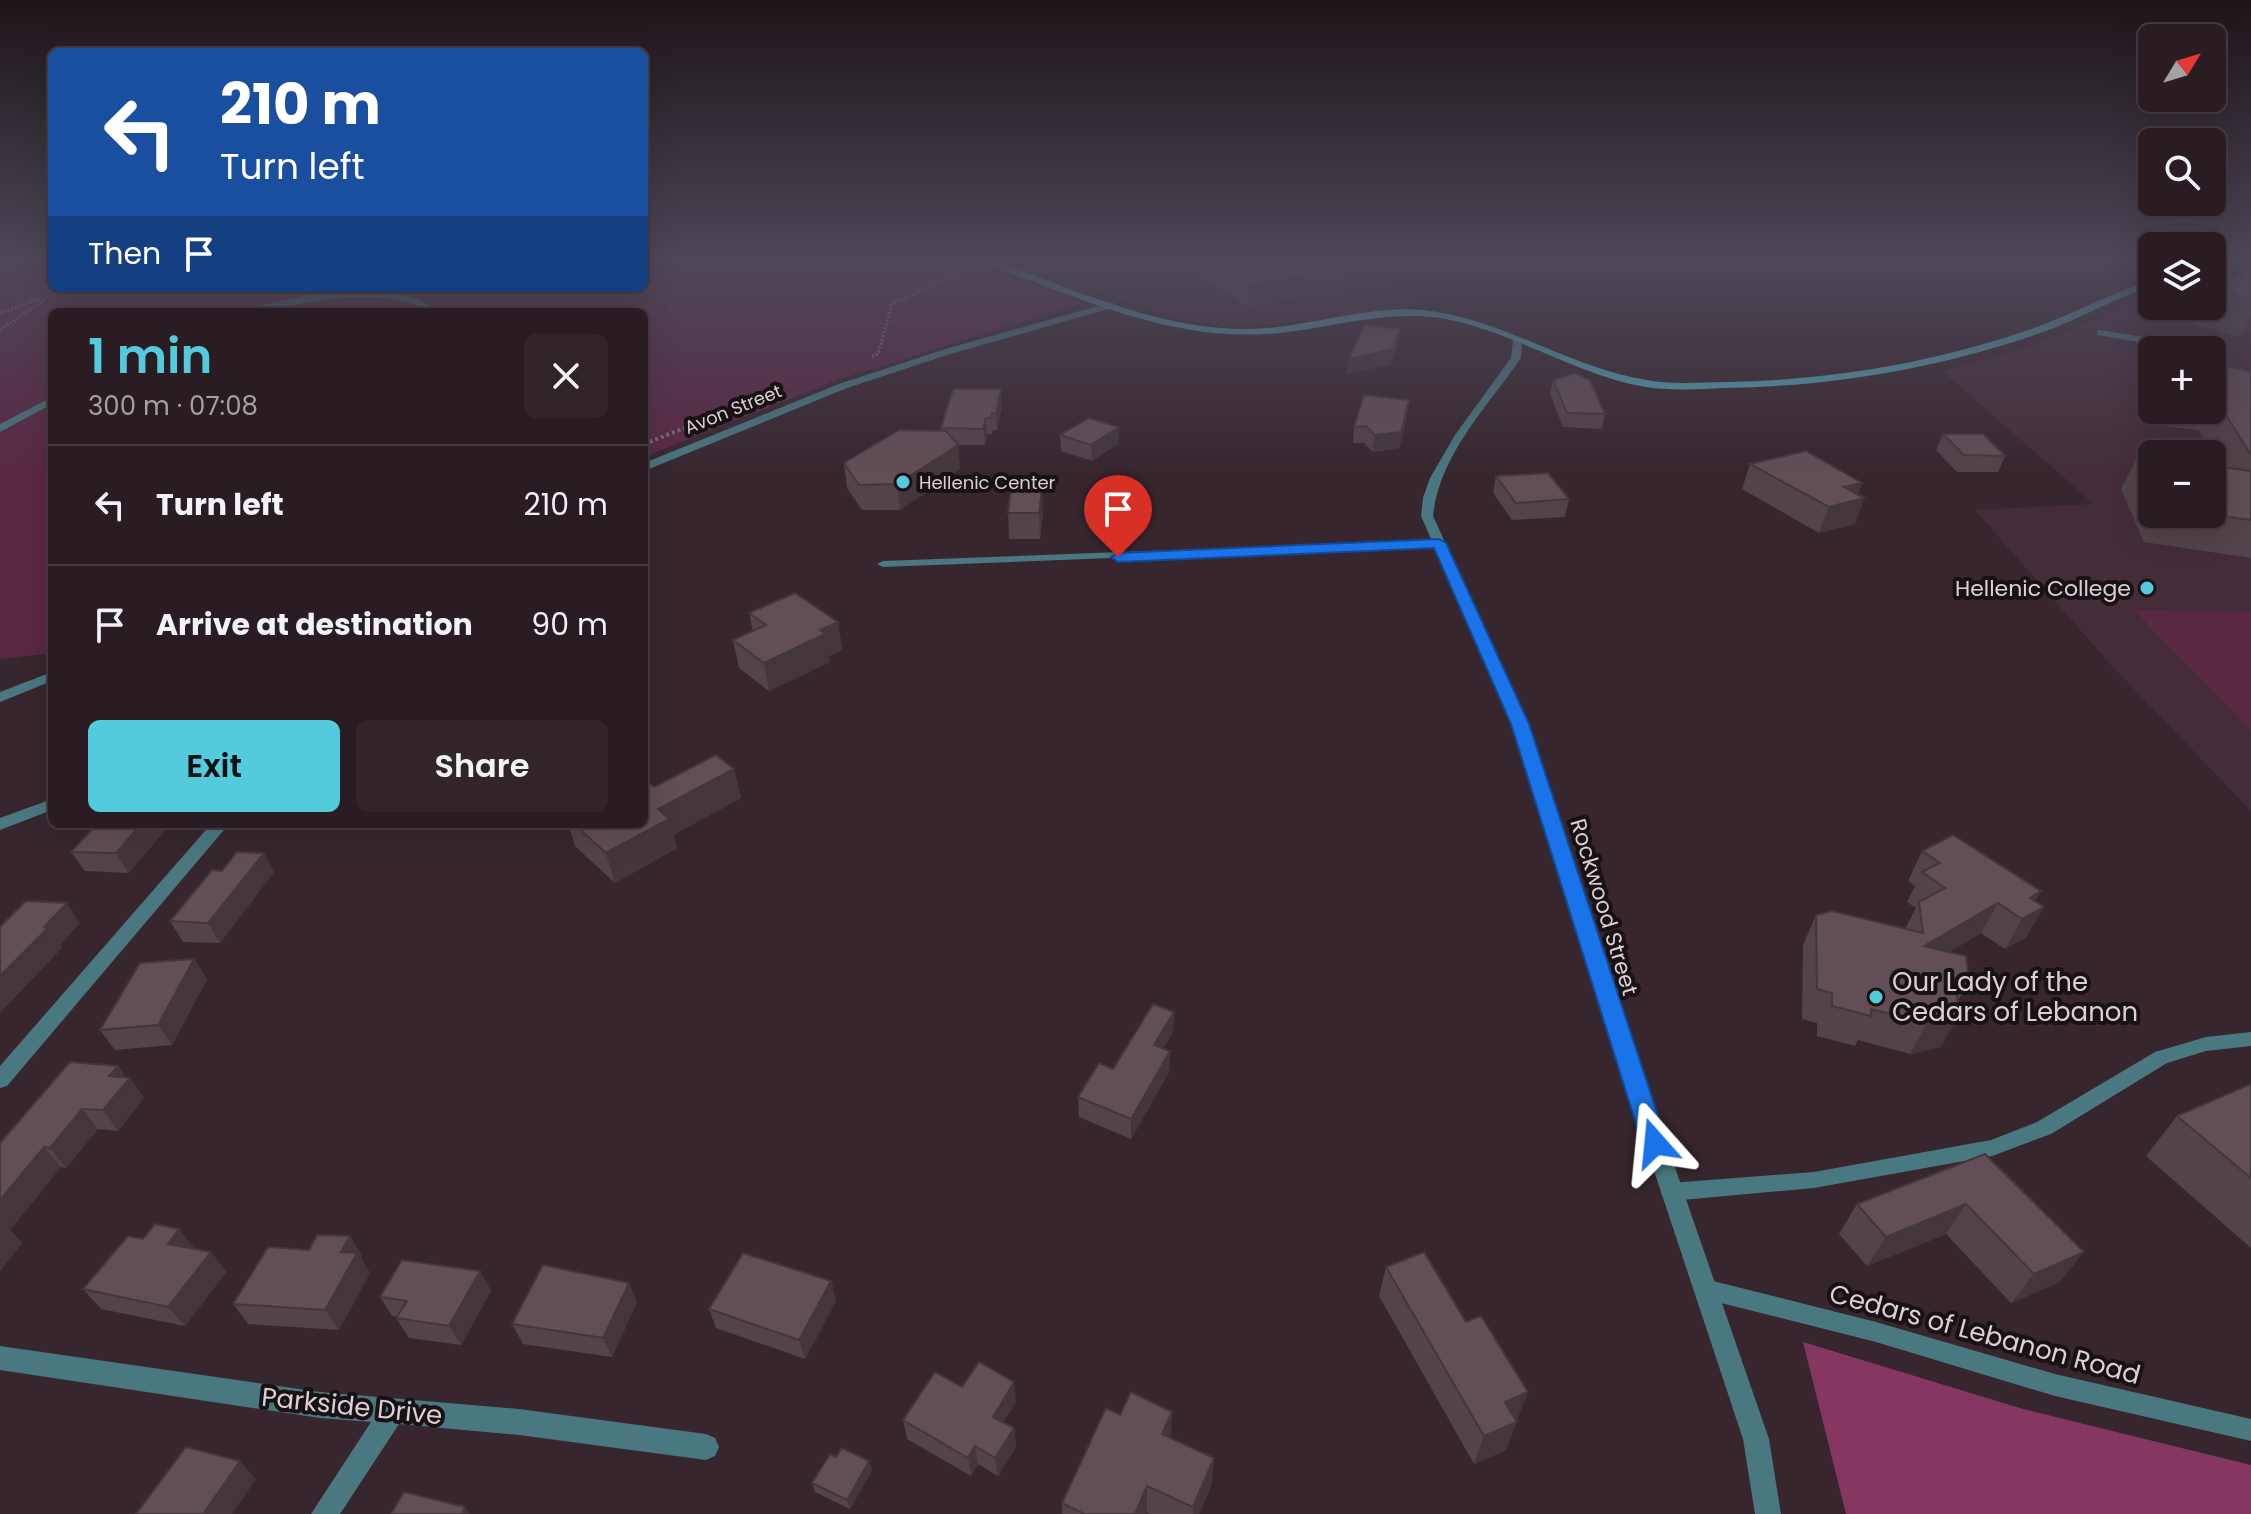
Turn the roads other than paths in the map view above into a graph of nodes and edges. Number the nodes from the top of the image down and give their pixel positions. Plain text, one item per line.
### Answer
1 (1014, 333) edge
2 (1491, 333) edge
3 (2030, 333) edge
4 (2100, 333) dead end
5 (2138, 339) edge
6 (1517, 342) junction
7 (48, 402) edge
8 (0, 429) edge
9 (648, 465) edge
10 (1439, 543) junction
11 (883, 564) dead end
12 (48, 678) edge
13 (0, 697) edge
14 (48, 806) edge
15 (0, 824) edge
16 (218, 828) edge
17 (2251, 1039) edge
18 (0, 1080) edge
19 (1671, 1192) junction
20 (1705, 1289) junction
21 (0, 1358) edge
22 (392, 1413) junction
23 (2251, 1430) edge
24 (706, 1447) dead end
25 (324, 1514) edge
26 (1768, 1514) edge

1 - 9 street, Avon Street
2 - 6 main road
3 - 6 main road
4 - 5 lane
6 - 10 street, Rockwood Street
7 - 8 street
10 - 11 lane
10 - 19 street, Rockwood Street
12 - 13 street
14 - 15 street
16 - 18 street
17 - 19 lane
19 - 20 street, Rockwood Street
20 - 23 lane, Cedars of Lebanon Road
20 - 26 street, Rockwood Street
21 - 22 street, Parkside Drive
22 - 24 street, Parkside Drive
22 - 25 street

